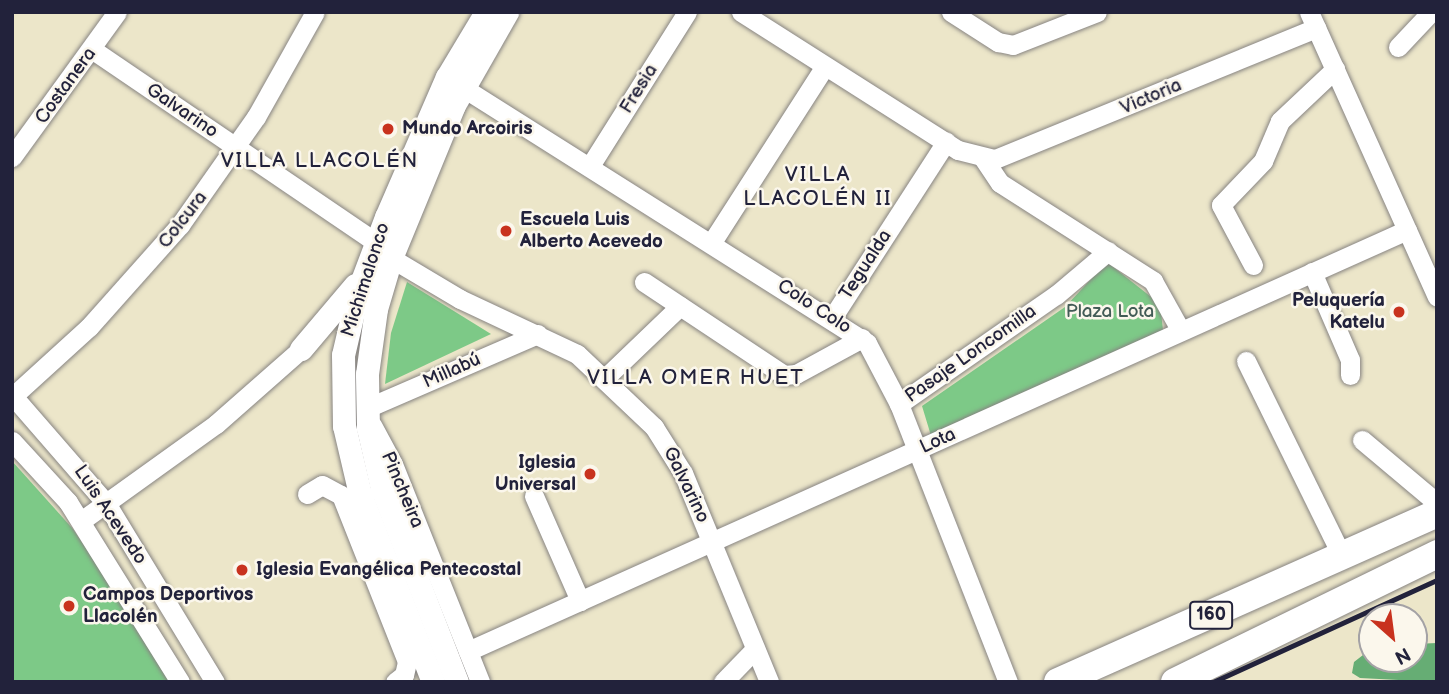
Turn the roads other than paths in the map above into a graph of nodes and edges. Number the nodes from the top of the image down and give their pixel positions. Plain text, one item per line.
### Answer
1 (117, 12) edge
2 (315, 12) edge
3 (486, 12) edge
4 (508, 12) edge
5 (688, 12) edge
6 (741, 12) edge
7 (1097, 12) edge
8 (1431, 12) edge
9 (961, 15) edge
10 (1313, 20) edge
11 (1398, 47) dead end
12 (93, 50) junction
13 (825, 66) junction
14 (1335, 69) junction
15 (455, 82) junction
16 (946, 142) junction
17 (236, 147) junction
18 (12, 158) edge
19 (983, 158) junction
20 (590, 166) junction
21 (1407, 230) junction
22 (712, 243) junction
23 (383, 250) junction
24 (1108, 251) junction
25 (1253, 265) dead end
26 (365, 271) junction
27 (1312, 272) junction
28 (645, 282) dead end
29 (1437, 297) edge
30 (680, 306) junction
31 (832, 318) junction
32 (1181, 331) junction
33 (538, 334) junction
34 (862, 338) junction
35 (302, 349) junction
36 (343, 355) junction
37 (1246, 361) dead end
38 (1350, 375) dead end
39 (605, 378) junction
40 (13, 396) edge
41 (899, 404) junction
42 (367, 405) junction
43 (1362, 440) dead end
44 (12, 441) edge
45 (917, 450) junction
46 (307, 494) dead end
47 (534, 496) dead end
48 (106, 503) junction
49 (1437, 503) edge
50 (1437, 513) edge
51 (81, 521) junction
52 (711, 543) junction
53 (1437, 554) edge
54 (1342, 556) junction
55 (580, 601) junction
56 (755, 649) junction
57 (468, 651) junction
58 (180, 682) edge
59 (215, 682) edge
60 (395, 682) edge
61 (433, 682) edge
62 (457, 682) edge
63 (480, 682) edge
64 (723, 682) edge
65 (769, 682) edge
66 (1008, 682) edge
67 (1058, 682) edge
68 (1175, 682) edge

1 - 12 street, Costanera
2 - 17 street, Colcura
3 - 15 main road, Michimalonco
4 - 15 main road, Michimalonco
5 - 20 street, Fresia
6 - 13 street
7 - 9 street
8 - 11 street
10 - 14 street, Victoria
10 - 19 street, Victoria
12 - 17 street, Galvarino
12 - 18 street, Costanera
13 - 16 street
13 - 22 street
14 - 21 street, Victoria
14 - 25 street
15 - 20 street, Colo Colo
15 - 23 main road, Michimalonco
16 - 19 street
16 - 31 street, Tegualda
17 - 23 street, Galvarino
17 - 40 street, Colcura
19 - 24 street
20 - 22 street, Colo Colo
21 - 27 street, Lota
21 - 29 street, Victoria
22 - 31 street, Colo Colo
23 - 26 main road, Michimalonco
23 - 33 street, Galvarino
23 - 42 main road, Michimalonco
24 - 32 street
24 - 41 street, Pasaje Loncomilla
26 - 35 main road
26 - 36 main road, Michimalonco
27 - 32 street, Lota
27 - 38 street
28 - 30 street
30 - 34 street
30 - 39 street
31 - 34 street, Colo Colo
32 - 45 street, Lota
33 - 39 street, Galvarino
33 - 42 street, Millabú
34 - 41 street, Colo Colo
35 - 36 main road
35 - 48 street
36 - 42 main road
36 - 61 main road, Michimalonco
37 - 54 street
39 - 52 street, Galvarino
40 - 48 street, Luis Acevedo
41 - 45 street, Colo Colo
42 - 57 street, Pincheira
42 - 62 main road, Michimalonco
43 - 49 street
44 - 51 street, Luis Acevedo
45 - 52 street, Lota
45 - 66 street, Colo Colo
46 - 60 street
47 - 55 street
48 - 51 street
48 - 59 street, Luis Acevedo
50 - 54 highway, 160
51 - 58 street, Luis Acevedo
52 - 55 street, Lota
52 - 56 street, Galvarino
53 - 68 highway, 160
54 - 67 highway, 160
55 - 57 street, Lota
56 - 64 street
56 - 65 street, Galvarino
57 - 63 street, Pincheira

